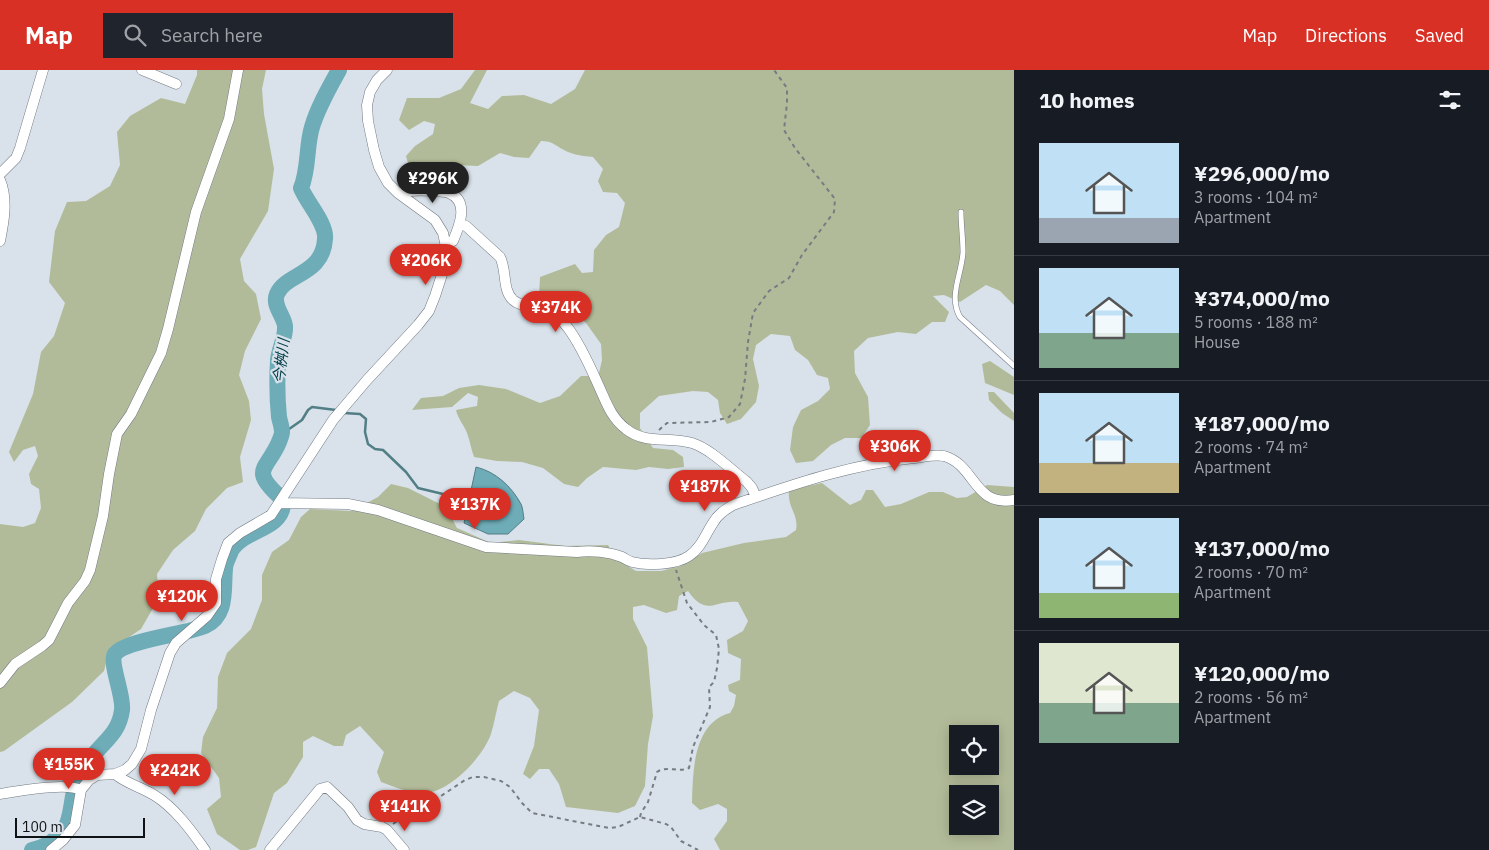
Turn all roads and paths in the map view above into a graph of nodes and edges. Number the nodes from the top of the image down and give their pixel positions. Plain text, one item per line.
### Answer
1 (43, 70) edge
2 (142, 70) edge
3 (238, 70) edge
4 (387, 70) edge
5 (774, 70) edge
6 (176, 84) dead end
7 (0, 174) edge
8 (0, 180) edge
9 (398, 193) junction
10 (961, 212) dead end
11 (460, 224) junction
12 (0, 240) edge
13 (446, 244) junction
14 (1014, 366) edge
15 (648, 440) junction
16 (756, 497) junction
17 (1014, 500) edge
18 (279, 503) junction
19 (674, 563) junction
20 (0, 684) edge
21 (115, 774) junction
22 (77, 789) junction
23 (0, 794) edge
24 (640, 817) junction
25 (387, 830) junction
26 (51, 850) edge
27 (204, 850) edge
28 (270, 850) edge
29 (404, 850) edge
30 (698, 850) edge

1 - 7 street
2 - 6 street
3 - 20 street
4 - 9 street
5 - 15 path
8 - 12 street
9 - 11 street
9 - 13 street
10 - 14 lane
11 - 13 street
11 - 15 street
13 - 18 street
15 - 16 street
16 - 17 street
16 - 19 street
18 - 19 street
18 - 21 street
19 - 24 path
21 - 22 street
21 - 27 street
22 - 23 street
22 - 26 street
24 - 25 path
24 - 30 path
25 - 28 street
25 - 29 street

